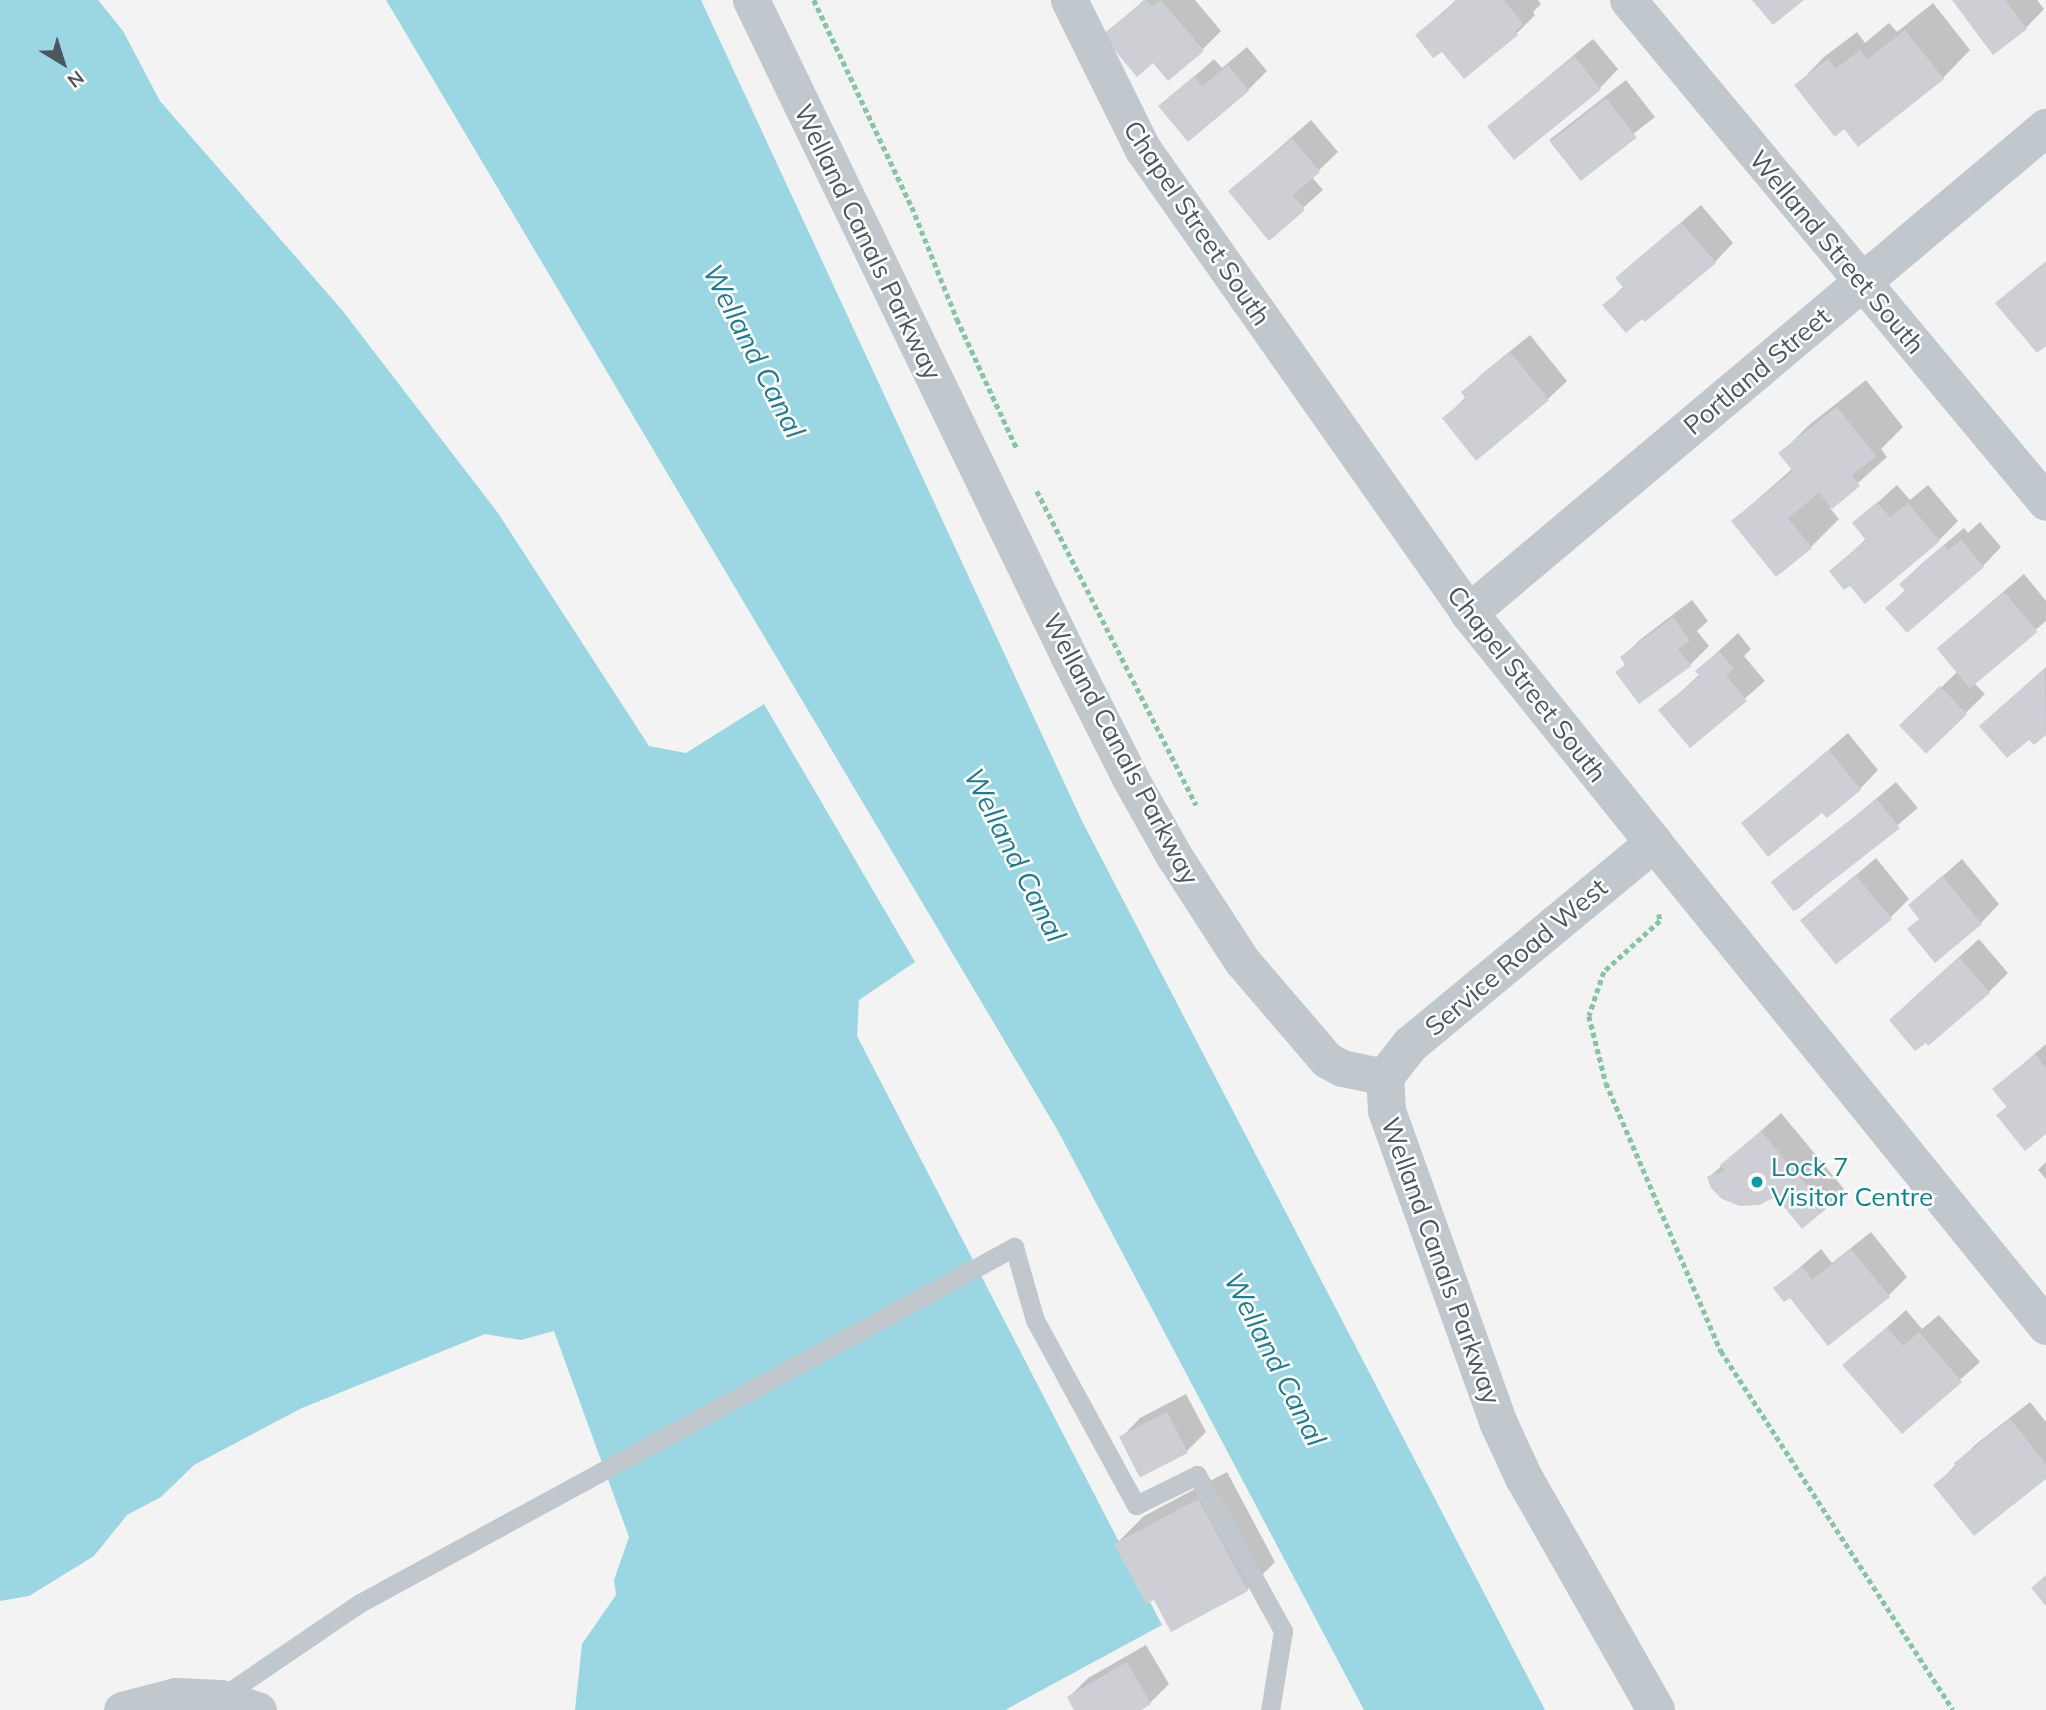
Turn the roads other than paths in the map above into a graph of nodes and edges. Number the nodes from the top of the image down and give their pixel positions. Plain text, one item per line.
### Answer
1 (751, 0) edge
2 (1069, 0) edge
3 (1628, 0) edge
4 (2046, 128) edge
5 (1862, 283) junction
6 (2046, 502) edge
7 (1469, 613) junction
8 (1654, 843) junction
9 (1385, 1077) junction
10 (2046, 1326) edge
11 (220, 1698) junction
12 (122, 1710) edge
13 (258, 1710) edge
14 (1270, 1710) edge
15 (1656, 1710) edge

1 - 9 street, Welland Canals Parkway
2 - 7 street, Chapel Street South
3 - 5 street, Welland Street South
4 - 5 street, Portland Street
5 - 6 street, Welland Street South
5 - 7 street, Portland Street
7 - 8 street, Chapel Street South
8 - 9 street, Service Road West
8 - 10 street, Chapel Street South
9 - 15 street, Welland Canals Parkway
11 - 12 street
11 - 13 street
11 - 14 lane

